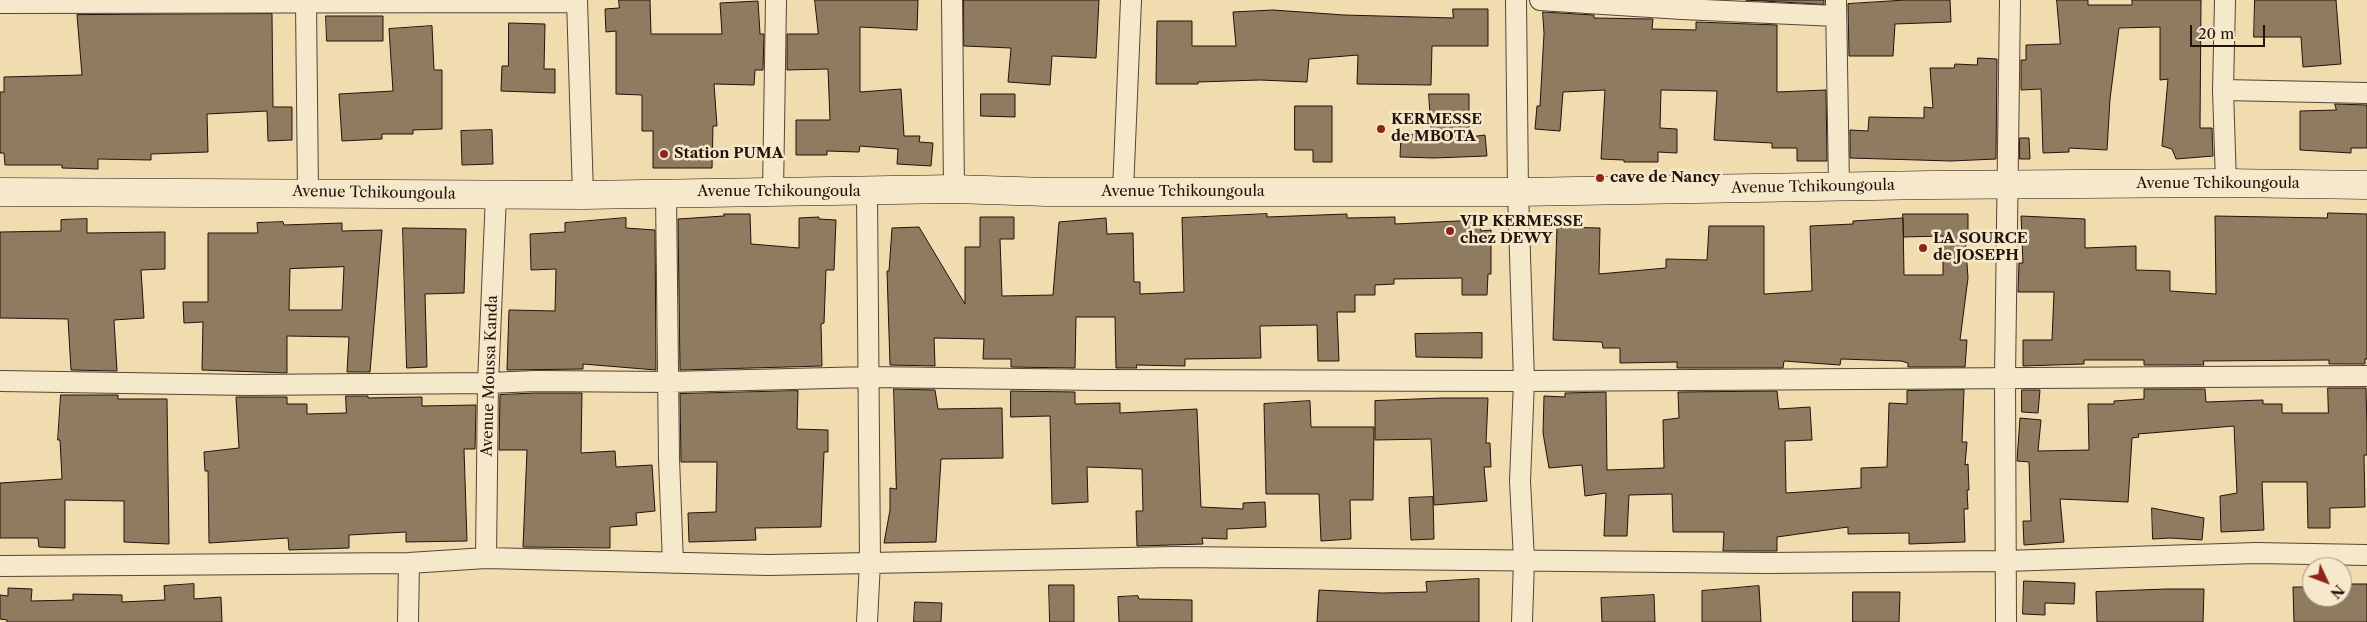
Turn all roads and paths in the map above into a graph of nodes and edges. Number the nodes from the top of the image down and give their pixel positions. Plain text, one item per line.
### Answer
1 (126, 0) edge
2 (776, 0) edge
3 (952, 0) edge
4 (1132, 0) edge
5 (1516, 0) edge
6 (1540, 0) edge
7 (2010, 0) edge
8 (2225, 0) edge
9 (371, 1) edge
10 (577, 1) edge
11 (0, 3) edge
12 (306, 3) junction
13 (1836, 8) edge
14 (2223, 90) junction
15 (2367, 93) edge
16 (2226, 183) junction
17 (2007, 185) junction
18 (2367, 185) edge
19 (1839, 187) junction
20 (954, 189) junction
21 (0, 192) edge
22 (308, 192) junction
23 (772, 192) junction
24 (867, 192) junction
25 (1123, 192) junction
26 (1518, 192) junction
27 (666, 193) junction
28 (496, 195) junction
29 (583, 196) junction
30 (2367, 376) edge
31 (870, 377) junction
32 (2005, 377) junction
33 (0, 381) edge
34 (1524, 381) junction
35 (670, 382) junction
36 (488, 384) junction
37 (2367, 555) edge
38 (486, 558) junction
39 (1524, 560) junction
40 (2004, 561) junction
41 (870, 562) junction
42 (409, 563) junction
43 (673, 563) junction
44 (0, 566) edge
45 (408, 622) edge
46 (867, 622) edge
47 (1522, 622) edge
48 (2006, 622) edge

1 - 11 street
1 - 12 street
2 - 23 street
3 - 20 street
4 - 25 street
5 - 26 street
6 - 13 street
7 - 17 street
8 - 14 street
9 - 10 street
9 - 12 street
10 - 29 street
12 - 22 street
13 - 19 street
14 - 15 street
14 - 16 street
16 - 17 street, Avenue Tchikoungoula
16 - 18 street, Avenue Tchikoungoula
17 - 19 street, Avenue Tchikoungoula
17 - 32 street
19 - 26 street, Avenue Tchikoungoula
20 - 24 street, Avenue Tchikoungoula
20 - 25 street, Avenue Tchikoungoula
21 - 22 street, Avenue Tchikoungoula
22 - 28 street, Avenue Tchikoungoula
23 - 24 street, Avenue Tchikoungoula
23 - 27 street, Avenue Tchikoungoula
24 - 31 street
25 - 26 street, Avenue Tchikoungoula
26 - 34 street
27 - 29 street, Avenue Tchikoungoula
27 - 35 street
28 - 29 street, Avenue Tchikoungoula
28 - 36 street, Avenue Moussa Kanda
30 - 32 street
31 - 34 street
31 - 35 street
31 - 41 street
32 - 34 street
32 - 40 street
33 - 36 street
34 - 39 street
35 - 36 street
35 - 43 street
36 - 38 street, Avenue Moussa Kanda
37 - 40 street
38 - 42 street
38 - 43 street
39 - 40 street
39 - 41 street
39 - 47 street
40 - 48 street
41 - 43 street
41 - 46 street
42 - 44 street
42 - 45 street

